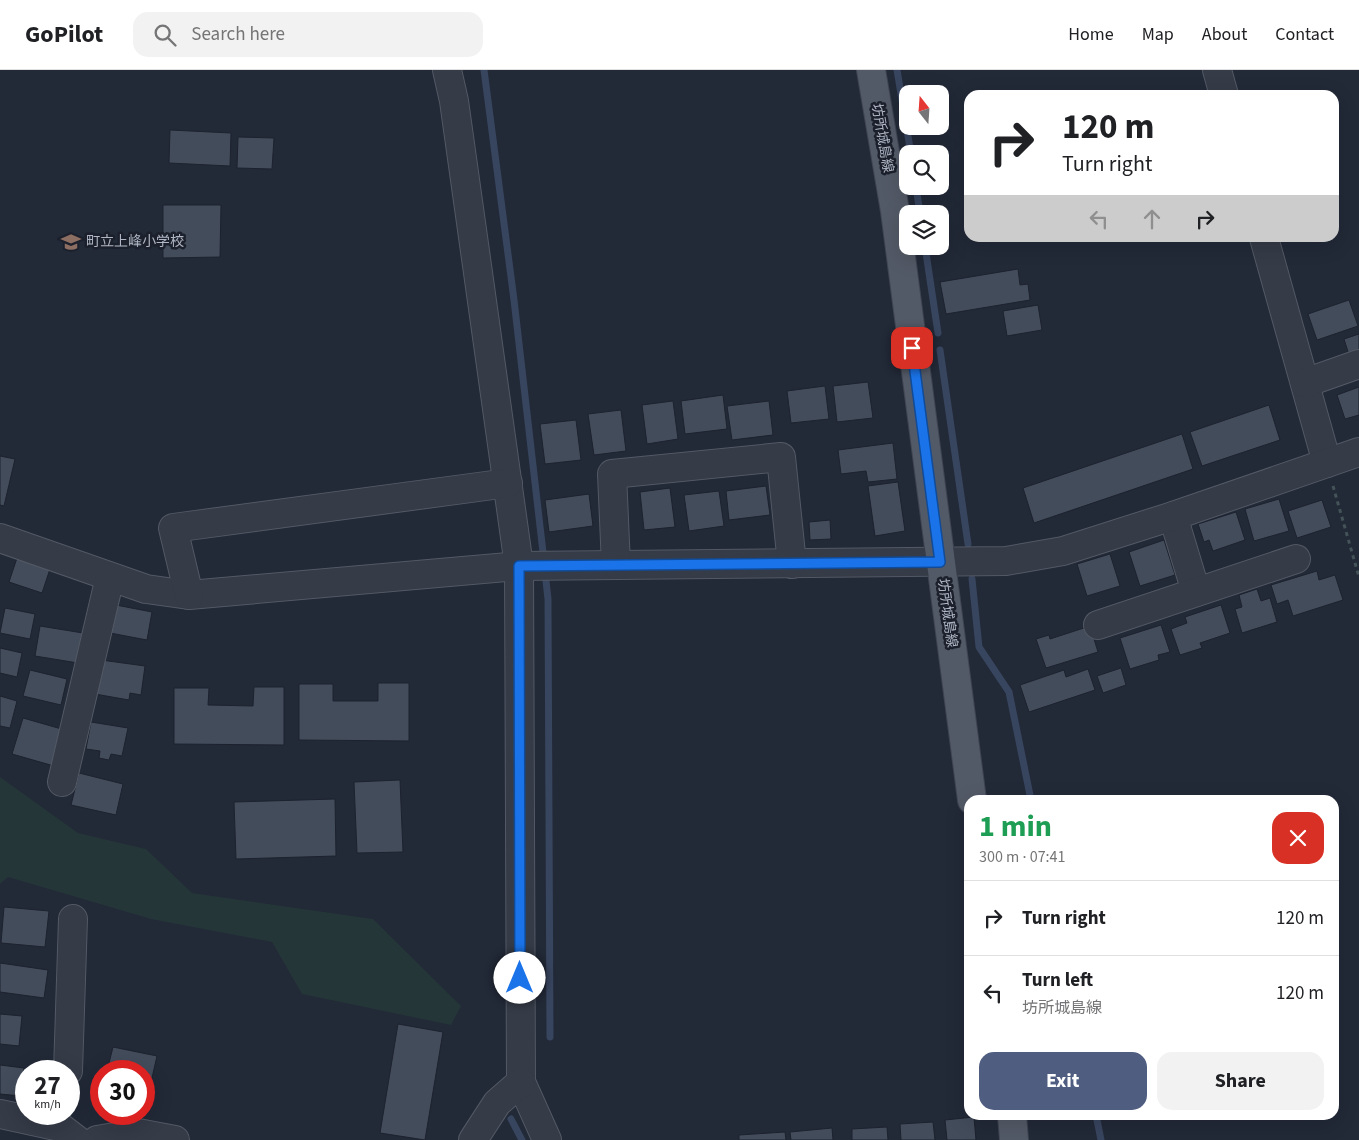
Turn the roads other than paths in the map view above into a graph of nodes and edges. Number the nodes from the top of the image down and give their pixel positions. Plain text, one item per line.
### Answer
1 (447, 70) edge
2 (871, 70) edge
3 (1217, 70) edge
4 (1223, 90) edge
5 (1265, 242) edge
6 (1359, 364) edge
7 (1305, 383) junction
8 (1359, 452) edge
9 (1327, 463) junction
10 (508, 483) junction
11 (1173, 516) junction
12 (0, 538) edge
13 (1296, 559) dead end
14 (940, 562) junction
15 (792, 564) junction
16 (616, 565) junction
17 (519, 566) junction
18 (110, 577) junction
19 (1196, 592) junction
20 (189, 595) junction
21 (1098, 625) dead end
22 (62, 782) dead end
23 (971, 795) edge
24 (73, 919) dead end
25 (68, 1060) edge
26 (521, 1082) junction
27 (0, 1114) edge
28 (1012, 1120) edge
29 (67, 1127) edge
30 (97, 1140) edge
31 (175, 1140) edge
32 (473, 1140) edge
33 (547, 1140) edge
34 (1014, 1140) edge

1 - 10 street
2 - 14 main road, 坊所城島線
3 - 4 street
5 - 7 street
6 - 7 street
7 - 9 street
8 - 9 street
9 - 11 street
10 - 17 street
10 - 20 street
11 - 14 street
11 - 19 street
12 - 18 street
13 - 19 street
14 - 15 street
14 - 23 main road, 坊所城島線
15 - 16 street
15 - 16 street
16 - 17 street
17 - 20 street
17 - 26 street
18 - 20 street
18 - 22 street
19 - 21 street
24 - 25 street
26 - 32 street
26 - 33 street
27 - 29 street
28 - 34 main road
30 - 31 street

